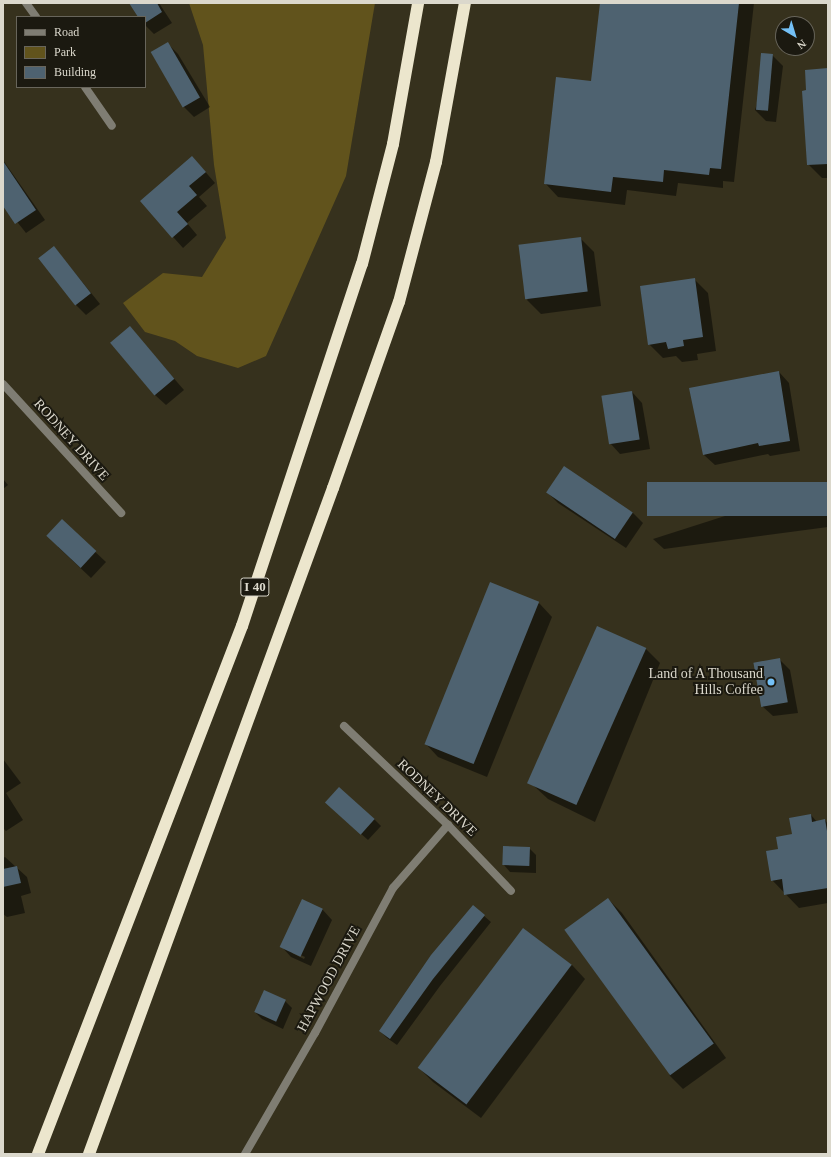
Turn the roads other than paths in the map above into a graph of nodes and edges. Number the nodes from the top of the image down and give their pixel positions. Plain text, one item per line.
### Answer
1 (26, 3) edge
2 (418, 3) edge
3 (465, 3) edge
4 (35, 16) edge
5 (86, 88) edge
6 (112, 126) dead end
7 (3, 384) edge
8 (121, 513) dead end
9 (344, 726) dead end
10 (448, 825) junction
11 (511, 891) dead end
12 (38, 1154) edge
13 (89, 1154) edge
14 (245, 1154) edge

1 - 4 street
2 - 12 highway, I 40
3 - 13 highway
5 - 6 street
7 - 8 street, RODNEY DRIVE
9 - 10 street, RODNEY DRIVE
10 - 11 street, RODNEY DRIVE
10 - 14 street, HAPWOOD DRIVE

